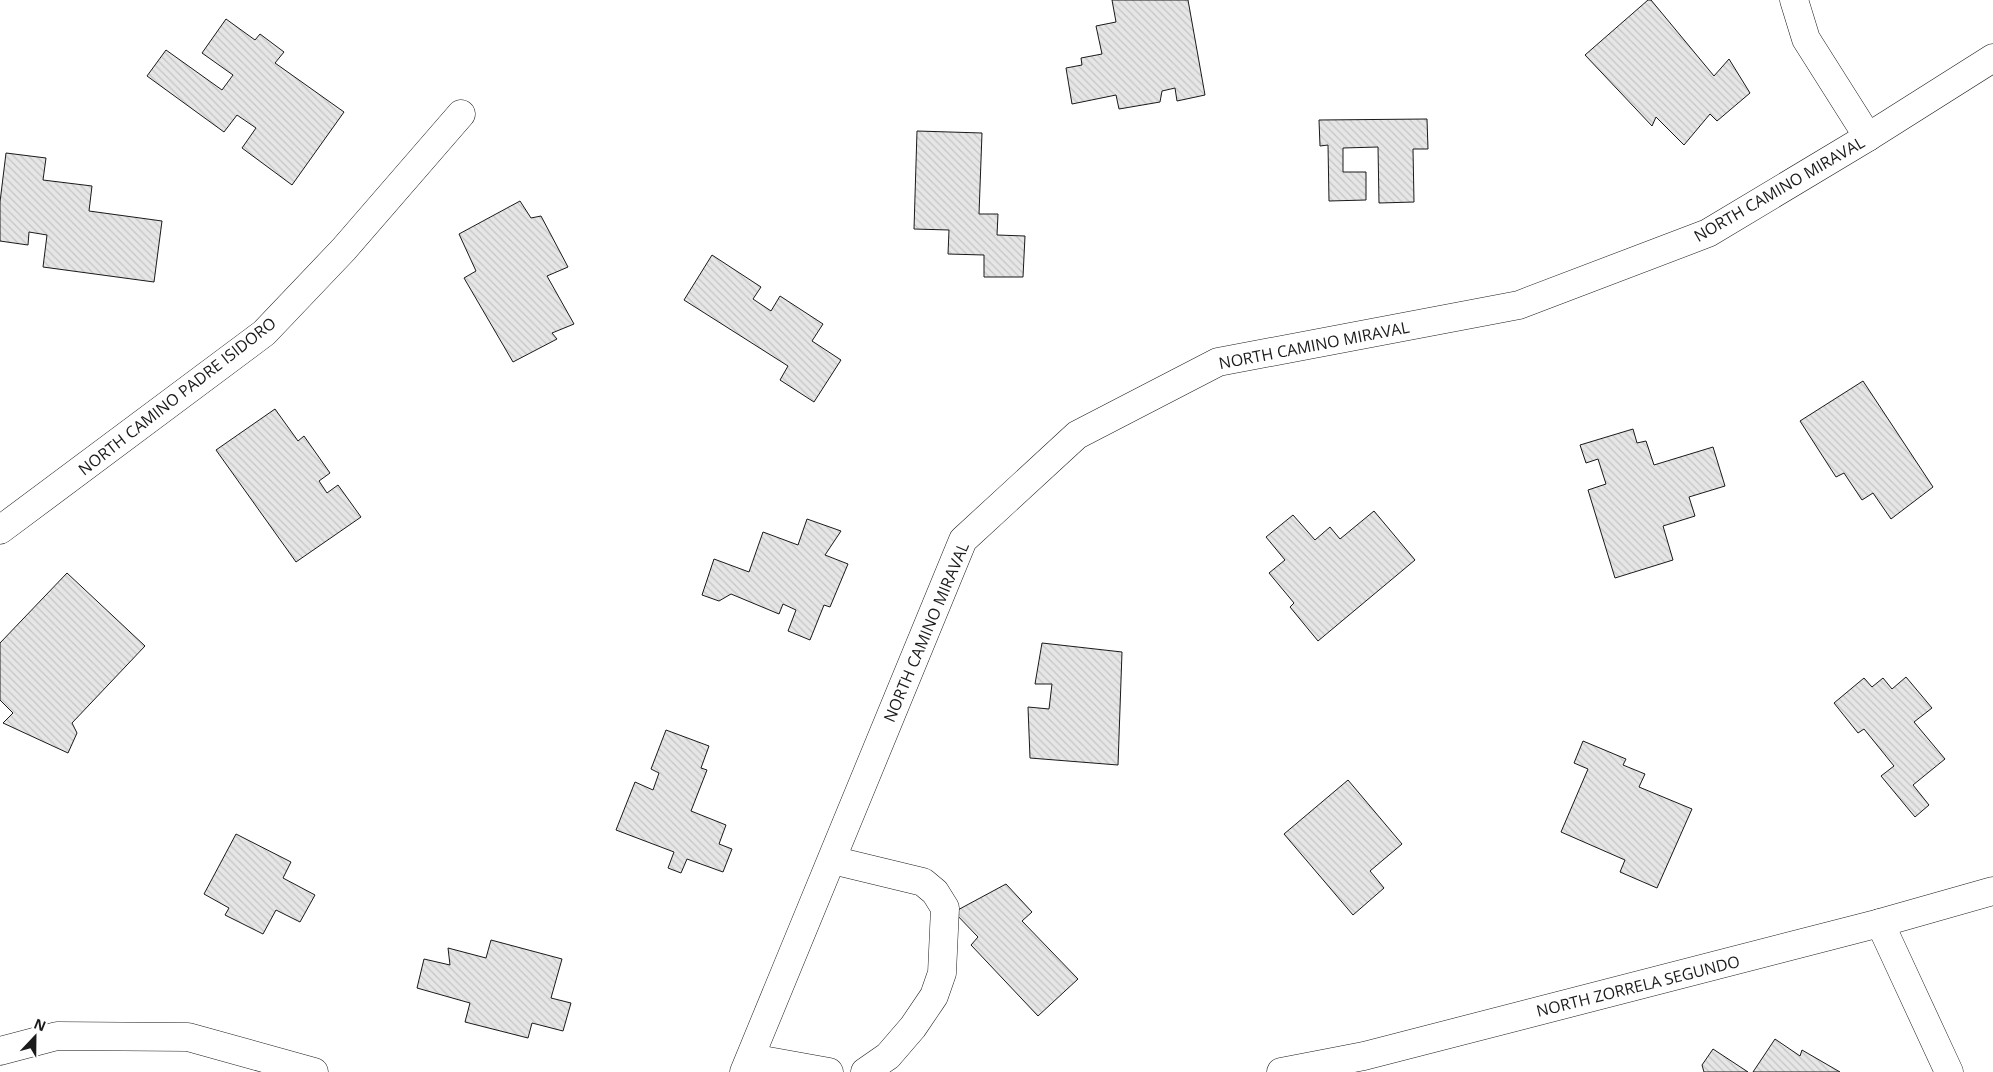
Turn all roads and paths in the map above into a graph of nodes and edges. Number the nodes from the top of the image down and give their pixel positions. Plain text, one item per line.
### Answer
1 (1794, 0) edge
2 (1993, 58) edge
3 (461, 114) dead end
4 (1868, 138) junction
5 (0, 530) edge
6 (832, 860) junction
7 (1993, 891) edge
8 (1880, 923) junction
9 (0, 1051) edge
10 (1364, 1064) edge
11 (747, 1065) edge
12 (314, 1072) edge
13 (829, 1072) edge
14 (865, 1072) edge
15 (1281, 1072) edge
16 (1949, 1072) edge

1 - 4 street
2 - 4 street, NORTH CAMINO MIRAVAL
3 - 5 street, NORTH CAMINO PADRE ISIDORO
4 - 6 street, NORTH CAMINO MIRAVAL
6 - 11 street, NORTH CAMINO MIRAVAL
6 - 14 street
7 - 8 street, NORTH ZORRELA SEGUNDO
8 - 10 street, NORTH ZORRELA SEGUNDO
8 - 16 street
9 - 12 street
10 - 15 street, NORTH ZORRELA SEGUNDO
11 - 13 street

